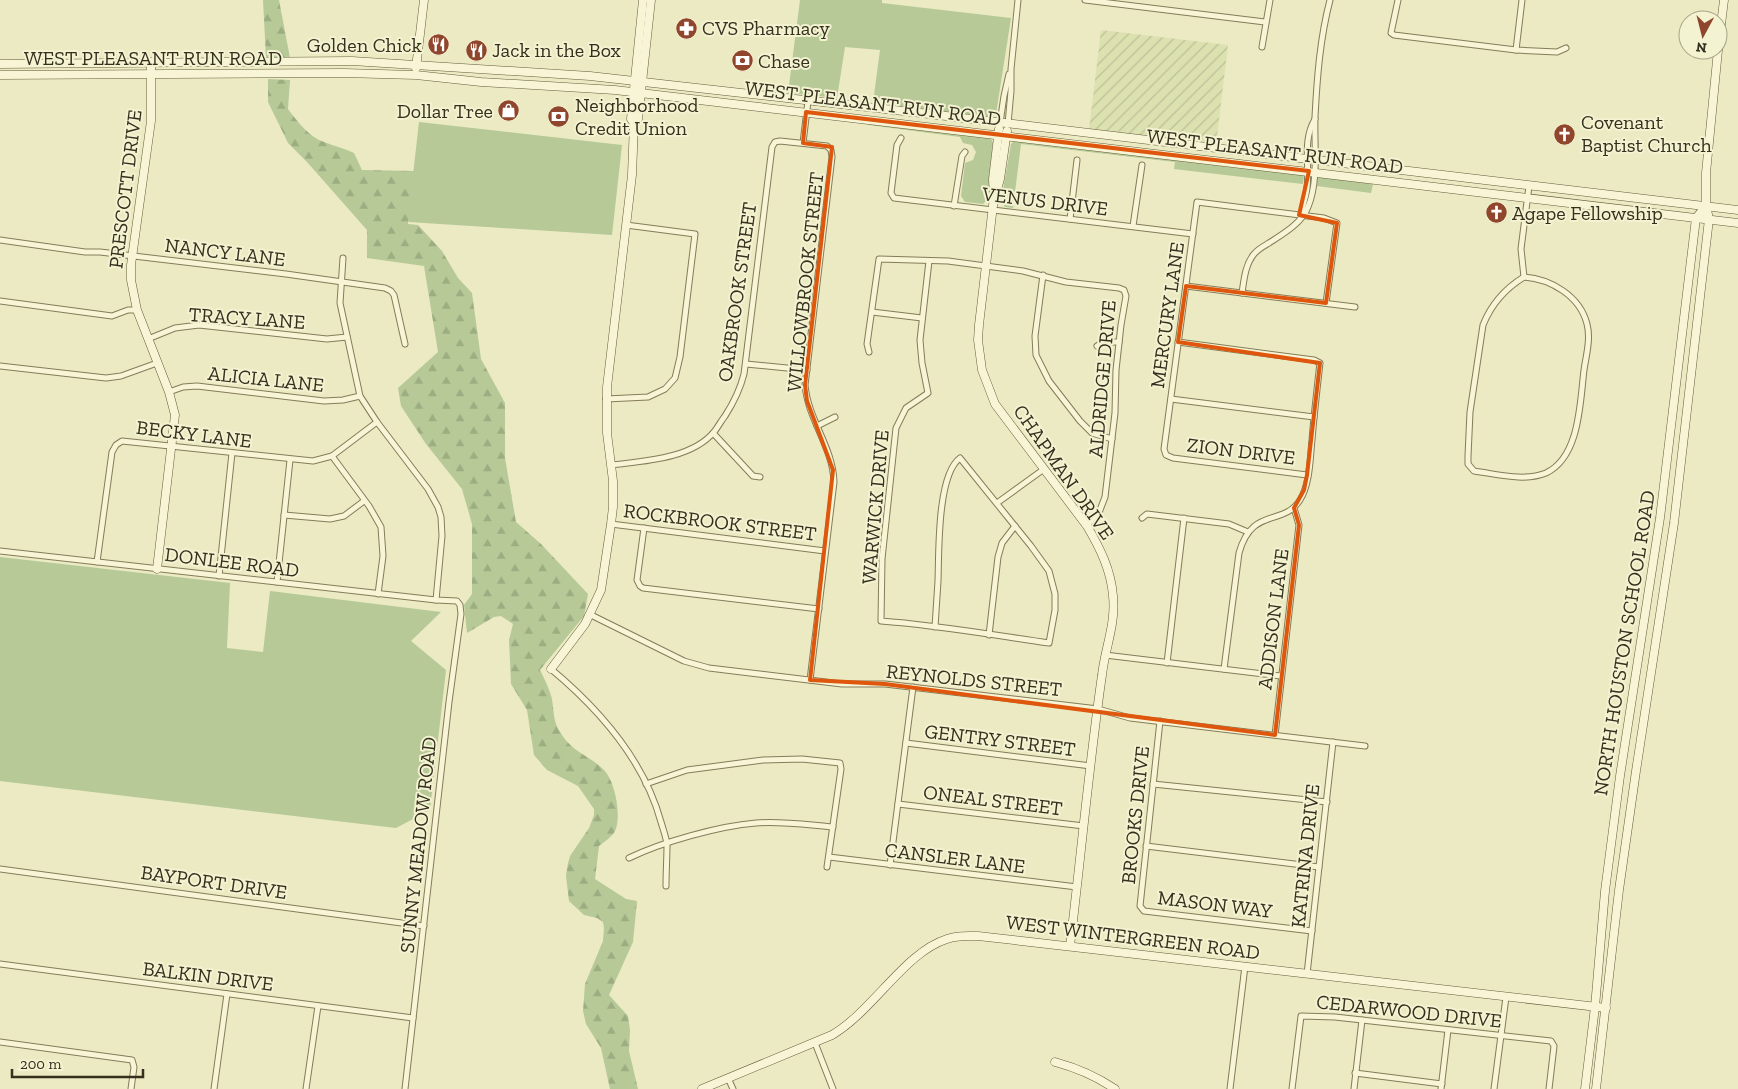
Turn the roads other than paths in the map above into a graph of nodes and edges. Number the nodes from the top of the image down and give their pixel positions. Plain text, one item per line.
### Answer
1 (424, 0) edge
2 (643, 0) edge
3 (651, 0) edge
4 (1018, 0) edge
5 (1086, 0) edge
6 (1270, 0) edge
7 (1330, 0) edge
8 (1398, 0) edge
9 (1522, 0) edge
10 (645, 15) junction
11 (1265, 22) junction
12 (1262, 47) dead end
13 (1566, 48) dead end
14 (1516, 50) junction
15 (1717, 60) edge
16 (151, 62) junction
17 (234, 63) junction
18 (0, 64) edge
19 (58, 64) junction
20 (416, 64) junction
21 (549, 73) junction
22 (151, 74) junction
23 (234, 74) junction
24 (59, 75) junction
25 (416, 75) junction
26 (0, 76) edge
27 (638, 81) junction
28 (549, 86) junction
29 (721, 90) junction
30 (637, 92) junction
31 (808, 101) junction
32 (720, 102) junction
33 (868, 107) junction
34 (806, 112) junction
35 (1315, 118) junction
36 (866, 119) junction
37 (1004, 123) junction
38 (1089, 133) junction
39 (1002, 134) junction
40 (901, 138) dead end
41 (803, 143) junction
42 (1088, 145) junction
43 (965, 152) dead end
44 (1077, 160) dead end
45 (1306, 160) junction
46 (1315, 160) junction
47 (1142, 165) dead end
48 (1312, 171) junction
49 (1529, 186) junction
50 (1528, 197) junction
51 (954, 206) junction
52 (1706, 206) junction
53 (993, 210) junction
54 (1738, 210) edge
55 (1302, 216) junction
56 (1696, 218) junction
57 (1070, 219) junction
58 (1709, 219) junction
59 (1738, 223) edge
60 (626, 225) junction
61 (1133, 226) junction
62 (1193, 234) junction
63 (0, 240) edge
64 (133, 256) junction
65 (343, 258) dead end
66 (929, 262) junction
67 (986, 267) junction
68 (1043, 275) junction
69 (1524, 277) junction
70 (341, 282) junction
71 (1186, 286) junction
72 (1242, 293) junction
73 (0, 301) edge
74 (1326, 303) junction
75 (1355, 307) dead end
76 (137, 310) junction
77 (872, 312) junction
78 (922, 318) junction
79 (347, 337) junction
80 (148, 339) junction
81 (1119, 342) junction
82 (1178, 342) junction
83 (405, 344) dead end
84 (1097, 346) dead end
85 (869, 352) dead end
86 (157, 363) junction
87 (746, 364) junction
88 (0, 366) edge
89 (807, 370) junction
90 (169, 392) junction
91 (360, 396) junction
92 (606, 399) junction
93 (1171, 400) junction
94 (1314, 417) junction
95 (835, 418) dead end
96 (1673, 418) junction
97 (1685, 420) junction
98 (377, 422) junction
99 (817, 426) junction
100 (1166, 432) joint
101 (713, 433) junction
102 (1112, 439) junction
103 (171, 446) junction
104 (232, 453) junction
105 (332, 456) junction
106 (290, 460) junction
107 (612, 465) junction
108 (1044, 469) junction
109 (1307, 475) junction
110 (760, 477) dead end
111 (364, 501) junction
112 (997, 503) junction
113 (1294, 508) junction
114 (284, 515) junction
115 (1142, 518) dead end
116 (1184, 518) junction
117 (611, 524) junction
118 (1015, 526) junction
119 (1087, 526) junction
120 (644, 528) junction
121 (1248, 532) junction
122 (0, 550) edge
123 (826, 550) junction
124 (97, 562) junction
125 (1653, 563) junction
126 (1668, 565) junction
127 (157, 569) junction
128 (219, 576) junction
129 (277, 582) junction
130 (378, 594) junction
131 (436, 600) junction
132 (460, 605) joint
133 (819, 609) junction
134 (590, 614) junction
135 (935, 627) junction
136 (989, 635) junction
137 (1105, 655) junction
138 (1167, 662) junction
139 (551, 669) joint
140 (1224, 669) junction
141 (1281, 676) junction
142 (810, 680) junction
143 (913, 687) junction
144 (1098, 709) junction
145 (1160, 722) junction
146 (1628, 722) junction
147 (1643, 724) junction
148 (1275, 735) junction
149 (1333, 742) junction
150 (906, 743) junction
151 (1365, 746) dead end
152 (1091, 766) junction
153 (646, 784) junction
154 (1153, 784) junction
155 (1326, 802) junction
156 (898, 804) junction
157 (1084, 826) junction
158 (833, 827) junction
159 (667, 844) junction
160 (1146, 846) junction
161 (629, 858) dead end
162 (829, 858) junction
163 (890, 865) junction
164 (827, 867) dead end
165 (1319, 867) junction
166 (0, 869) edge
167 (1608, 869) junction
168 (1622, 871) junction
169 (666, 886) dead end
170 (1077, 887) junction
171 (1144, 911) joint
172 (424, 926) junction
173 (1312, 931) junction
174 (1070, 946) junction
175 (0, 964) edge
176 (1245, 966) junction
177 (1307, 974) junction
178 (227, 994) junction
179 (1506, 997) junction
180 (318, 1006) junction
181 (1595, 1007) junction
182 (1606, 1008) junction
183 (413, 1018) junction
184 (1362, 1020) junction
185 (1448, 1030) junction
186 (1501, 1035) junction
187 (0, 1042) edge
188 (814, 1043) junction
189 (1055, 1062) dead end
190 (1355, 1073) junction
191 (728, 1078) junction
192 (1441, 1087) edge
193 (131, 1089) edge
194 (214, 1089) edge
195 (306, 1089) edge
196 (405, 1089) edge
197 (702, 1089) edge
198 (733, 1089) edge
199 (833, 1089) edge
200 (1115, 1089) edge
201 (1230, 1089) edge
202 (1292, 1089) edge
203 (1354, 1089) edge
204 (1494, 1089) edge
205 (1549, 1089) edge
206 (1585, 1089) edge
207 (1596, 1089) edge

1 - 20 main road
2 - 10 main road
3 - 10 main road
4 - 37 street, CHAPMAN DRIVE
5 - 11 street
6 - 11 street
7 - 35 street
8 - 14 street
9 - 14 street
10 - 27 main road
11 - 12 street
13 - 14 street
15 - 52 main road, NORTH HOUSTON SCHOOL ROAD
16 - 17 main road, WEST PLEASANT RUN ROAD
16 - 19 main road, WEST PLEASANT RUN ROAD
16 - 22 main road, PRESCOTT DRIVE
17 - 20 main road, WEST PLEASANT RUN ROAD
17 - 23 main road
18 - 19 main road, WEST PLEASANT RUN ROAD
19 - 24 main road
20 - 21 main road, WEST PLEASANT RUN ROAD
20 - 25 main road
21 - 27 main road, WEST PLEASANT RUN ROAD
21 - 28 main road
22 - 23 main road, WEST PLEASANT RUN ROAD
22 - 24 main road, WEST PLEASANT RUN ROAD
22 - 64 main road, PRESCOTT DRIVE
23 - 25 main road, WEST PLEASANT RUN ROAD
24 - 26 main road, WEST PLEASANT RUN ROAD
25 - 28 main road, WEST PLEASANT RUN ROAD
27 - 29 main road, WEST PLEASANT RUN ROAD
27 - 30 main road
28 - 30 main road, WEST PLEASANT RUN ROAD
29 - 31 main road, WEST PLEASANT RUN ROAD
29 - 32 main road
30 - 32 main road, WEST PLEASANT RUN ROAD
30 - 60 main road
31 - 33 main road, WEST PLEASANT RUN ROAD
31 - 34 street
32 - 34 main road, WEST PLEASANT RUN ROAD
33 - 36 main road
33 - 37 main road, WEST PLEASANT RUN ROAD
34 - 36 main road, WEST PLEASANT RUN ROAD
34 - 41 street
35 - 45 street
35 - 46 street
36 - 39 main road, WEST PLEASANT RUN ROAD
37 - 38 main road, WEST PLEASANT RUN ROAD
37 - 39 main road, CHAPMAN DRIVE
38 - 42 main road
38 - 45 main road, WEST PLEASANT RUN ROAD
39 - 42 main road, WEST PLEASANT RUN ROAD
39 - 53 main road, CHAPMAN DRIVE
40 - 51 street, VENUS DRIVE
41 - 87 street, OAKBROOK STREET
41 - 89 street, WILLOWBROOK STREET
42 - 48 main road, WEST PLEASANT RUN ROAD
43 - 51 street
44 - 57 street
45 - 46 main road, WEST PLEASANT RUN ROAD
45 - 48 street
46 - 48 street
46 - 49 main road, WEST PLEASANT RUN ROAD
47 - 61 street
48 - 50 main road, WEST PLEASANT RUN ROAD
48 - 55 street
49 - 50 street
49 - 52 main road, WEST PLEASANT RUN ROAD
50 - 56 main road, WEST PLEASANT RUN ROAD
50 - 69 street
51 - 53 street, VENUS DRIVE
52 - 54 main road, WEST PLEASANT RUN ROAD
52 - 56 main road
52 - 58 main road, NORTH HOUSTON SCHOOL ROAD
53 - 57 street, VENUS DRIVE
53 - 67 main road, CHAPMAN DRIVE
55 - 62 street, MERCURY LANE
55 - 72 street
55 - 74 street
56 - 58 main road, WEST PLEASANT RUN ROAD
56 - 96 main road, NORTH HOUSTON SCHOOL ROAD
57 - 61 street, VENUS DRIVE
58 - 59 main road, WEST PLEASANT RUN ROAD
58 - 97 main road, NORTH HOUSTON SCHOOL ROAD
60 - 92 main road
60 - 92 street
61 - 62 street, VENUS DRIVE
62 - 71 street, MERCURY LANE
63 - 64 street, NANCY LANE
64 - 70 street, NANCY LANE
64 - 76 main road, PRESCOTT DRIVE
65 - 70 street
66 - 67 street
66 - 77 street
66 - 78 street, WARWICK DRIVE
67 - 68 street
67 - 108 main road, CHAPMAN DRIVE
68 - 81 street, ALDRIDGE DRIVE
68 - 102 street
69 - 69 street
70 - 79 street
70 - 83 street, NANCY LANE
71 - 72 street
71 - 82 street, MERCURY LANE
72 - 74 street
73 - 76 street
74 - 75 street
76 - 80 main road, PRESCOTT DRIVE
77 - 78 street
77 - 85 street
78 - 135 street, WARWICK DRIVE
79 - 80 street, TRACY LANE
79 - 91 street
80 - 86 main road, PRESCOTT DRIVE
81 - 84 street
81 - 102 street, ALDRIDGE DRIVE
82 - 93 street, MERCURY LANE
82 - 94 street
86 - 88 street
86 - 90 main road, PRESCOTT DRIVE
87 - 89 street
87 - 101 street, OAKBROOK STREET
89 - 99 street, WILLOWBROOK STREET
90 - 91 street, ALICIA LANE
90 - 103 main road, PRESCOTT DRIVE
91 - 98 street
92 - 107 main road
93 - 94 street
93 - 100 street, MERCURY LANE
94 - 109 street
95 - 99 street
96 - 97 main road
96 - 125 main road, NORTH HOUSTON SCHOOL ROAD
97 - 126 main road, NORTH HOUSTON SCHOOL ROAD
98 - 105 street, BECKY LANE
98 - 131 street
99 - 123 street, WILLOWBROOK STREET
100 - 109 street, ZION DRIVE
101 - 107 street, OAKBROOK STREET
101 - 110 street
102 - 119 street, ALDRIDGE DRIVE
103 - 104 street, BECKY LANE
103 - 124 street, BECKY LANE
103 - 127 main road, PRESCOTT DRIVE
104 - 106 street, BECKY LANE
104 - 128 street
105 - 106 street, BECKY LANE
105 - 111 street
106 - 114 street
107 - 117 main road
108 - 112 street
108 - 119 main road, CHAPMAN DRIVE
109 - 113 street
111 - 114 street
111 - 130 street
112 - 118 street
112 - 135 street
113 - 121 street
113 - 141 street, ADDISON LANE
114 - 129 street
115 - 116 street
116 - 121 street
116 - 138 street
117 - 120 street, ROCKBROOK STREET
117 - 134 main road
118 - 136 street
118 - 136 street
119 - 137 main road, CHAPMAN DRIVE
120 - 123 street, ROCKBROOK STREET
120 - 133 street
121 - 140 street
122 - 124 street, DONLEE ROAD
123 - 133 street, WILLOWBROOK STREET
124 - 127 street, DONLEE ROAD
125 - 126 main road
125 - 146 main road, NORTH HOUSTON SCHOOL ROAD
126 - 147 main road, NORTH HOUSTON SCHOOL ROAD
127 - 128 street, DONLEE ROAD
128 - 129 street, DONLEE ROAD
129 - 130 street, DONLEE ROAD
130 - 131 street, DONLEE ROAD
131 - 132 street, DONLEE ROAD
132 - 172 street, SUNNY MEADOW ROAD
133 - 142 street, WILLOWBROOK STREET
134 - 139 main road
134 - 142 street, REYNOLDS STREET
135 - 136 street
137 - 138 street
137 - 144 main road, CHAPMAN DRIVE
138 - 140 street
139 - 153 street
140 - 141 street
141 - 148 street, ADDISON LANE
142 - 143 street, REYNOLDS STREET
143 - 144 street, REYNOLDS STREET
143 - 150 street
144 - 145 street, REYNOLDS STREET
144 - 152 main road, CHAPMAN DRIVE
145 - 148 street, REYNOLDS STREET
145 - 154 street, BROOKS DRIVE
146 - 147 main road
146 - 167 main road, NORTH HOUSTON SCHOOL ROAD
147 - 168 main road, NORTH HOUSTON SCHOOL ROAD
148 - 149 street, REYNOLDS STREET
149 - 151 street, REYNOLDS STREET
149 - 155 street, KATRINA DRIVE
150 - 152 street, GENTRY STREET
150 - 156 street
152 - 157 main road, CHAPMAN DRIVE
153 - 158 street
153 - 159 street
154 - 155 street
154 - 160 street, BROOKS DRIVE
155 - 165 street, KATRINA DRIVE
156 - 157 street, ONEAL STREET
156 - 163 street
157 - 170 main road, CHAPMAN DRIVE
158 - 159 street
158 - 162 street
159 - 161 street
159 - 169 street
160 - 165 street
160 - 171 street, BROOKS DRIVE
162 - 163 street, CANSLER LANE
162 - 164 street
163 - 170 street, CANSLER LANE
165 - 173 street, KATRINA DRIVE
166 - 172 street, BAYPORT DRIVE
167 - 168 main road
167 - 181 main road, NORTH HOUSTON SCHOOL ROAD
168 - 182 main road, NORTH HOUSTON SCHOOL ROAD
170 - 174 main road, CHAPMAN DRIVE
171 - 173 street, MASON WAY
172 - 183 street, SUNNY MEADOW ROAD
173 - 177 street, KATRINA DRIVE
174 - 176 main road, WEST WINTERGREEN ROAD
174 - 188 main road, WEST WINTERGREEN ROAD
175 - 178 street, BALKIN DRIVE
176 - 177 main road, WEST WINTERGREEN ROAD
176 - 201 street
177 - 179 main road, WEST WINTERGREEN ROAD
178 - 180 street, BALKIN DRIVE
178 - 194 street
179 - 181 main road, WEST WINTERGREEN ROAD
179 - 186 street
180 - 183 street, BALKIN DRIVE
180 - 195 street
181 - 182 main road, WEST WINTERGREEN ROAD
181 - 206 main road, NORTH HOUSTON SCHOOL ROAD
182 - 207 main road, NORTH HOUSTON SCHOOL ROAD
183 - 196 street, SUNNY MEADOW ROAD
184 - 185 street, CEDARWOOD DRIVE
184 - 190 street
184 - 202 street, CEDARWOOD DRIVE
185 - 186 street, CEDARWOOD DRIVE
185 - 192 street
186 - 204 street
186 - 205 street, CEDARWOOD DRIVE
187 - 193 street
188 - 191 main road, WEST WINTERGREEN ROAD
188 - 199 street
189 - 200 main road
190 - 192 street
190 - 203 street
191 - 197 main road, WEST WINTERGREEN ROAD
191 - 198 street

